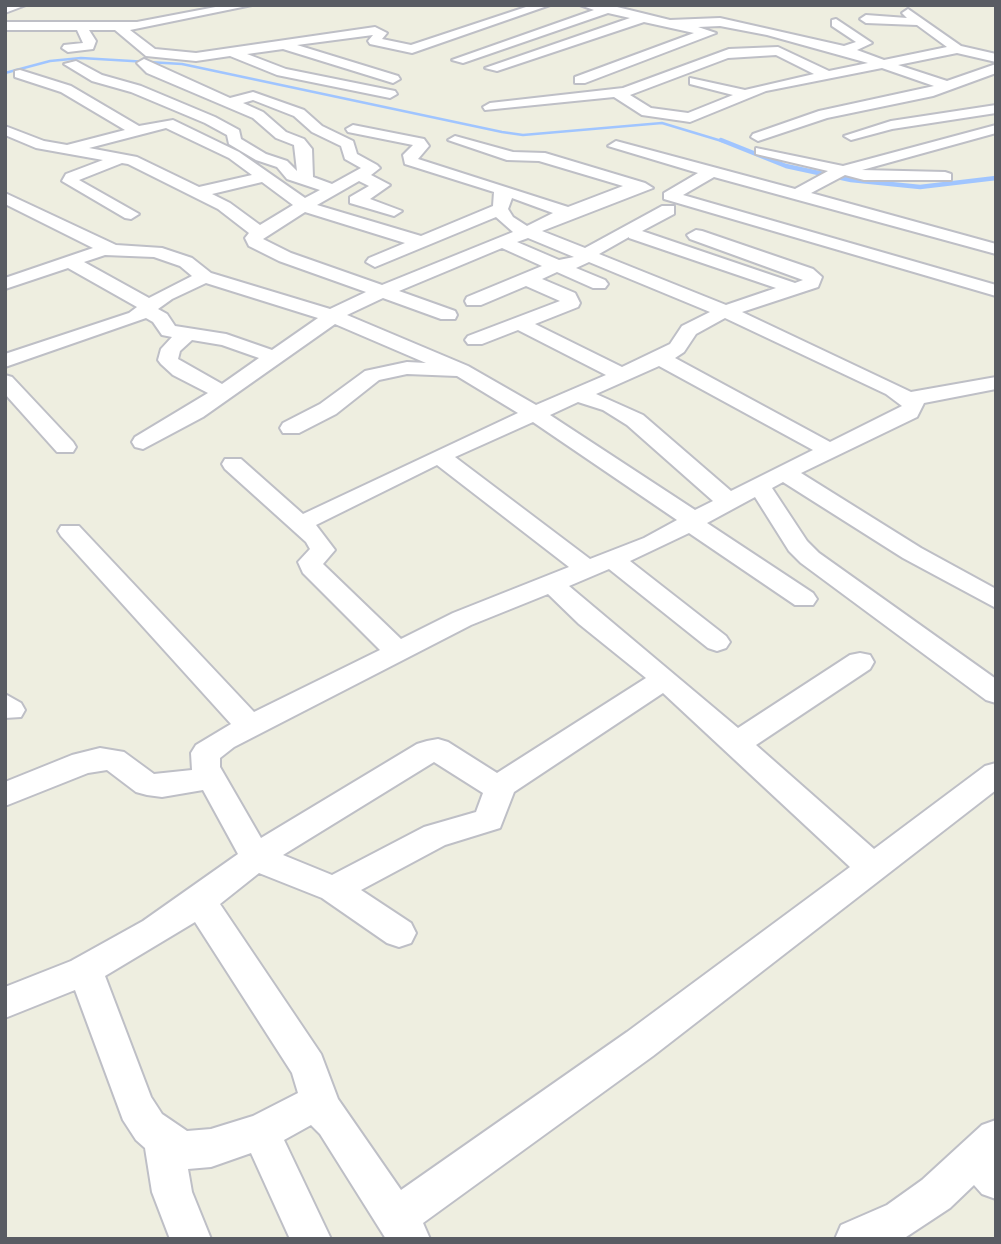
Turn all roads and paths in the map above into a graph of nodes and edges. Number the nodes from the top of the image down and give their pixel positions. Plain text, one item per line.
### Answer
1 (20, 5) edge
2 (179, 5) edge
3 (544, 5) edge
4 (578, 5) edge
5 (586, 5) edge
6 (242, 6) edge
7 (612, 8) edge
8 (5, 10) edge
9 (908, 13) dead end
10 (664, 19) junction
11 (866, 19) dead end
12 (920, 22) junction
13 (836, 23) dead end
14 (5, 26) edge
15 (643, 26) junction
16 (82, 27) junction
17 (119, 27) junction
18 (716, 44) dead end
19 (285, 46) junction
20 (881, 46) dead end
21 (904, 46) dead end
22 (68, 48) dead end
23 (957, 49) junction
24 (844, 50) junction
25 (231, 52) junction
26 (731, 54) junction
27 (859, 55) junction
28 (440, 56) dead end
29 (996, 58) edge
30 (458, 60) dead end
31 (398, 61) dead end
32 (144, 63) dead end
33 (71, 64) dead end
34 (347, 65) junction
35 (884, 65) junction
36 (492, 68) dead end
37 (996, 68) edge
38 (20, 74) dead end
39 (829, 76) junction
40 (393, 79) dead end
41 (580, 80) dead end
42 (695, 81) dead end
43 (778, 85) junction
44 (947, 86) junction
45 (617, 93) junction
46 (745, 94) junction
47 (395, 95) dead end
48 (229, 103) junction
49 (490, 107) dead end
50 (996, 109) edge
51 (353, 129) dead end
52 (996, 129) edge
53 (5, 130) edge
54 (135, 130) junction
55 (851, 136) dead end
56 (455, 140) dead end
57 (177, 141) dead end
58 (759, 144) joint
59 (616, 146) dead end
60 (219, 148) junction
61 (69, 149) junction
62 (122, 158) junction
63 (714, 170) junction
64 (841, 172) junction
65 (265, 177) junction
66 (362, 177) junction
67 (945, 177) dead end
68 (305, 180) junction
69 (639, 187) junction
70 (335, 190) junction
71 (195, 193) junction
72 (797, 194) junction
73 (5, 198) edge
74 (501, 199) junction
75 (669, 203) junction
76 (305, 206) junction
77 (394, 211) dead end
78 (569, 212) junction
79 (131, 214) dead end
80 (527, 232) junction
81 (259, 233) junction
82 (635, 234) dead end
83 (696, 235) dead end
84 (422, 242) junction
85 (502, 242) junction
86 (996, 249) edge
87 (112, 250) junction
88 (586, 256) junction
89 (69, 261) junction
90 (375, 262) dead end
91 (557, 266) junction
92 (205, 277) junction
93 (526, 279) junction
94 (5, 284) edge
95 (599, 284) dead end
96 (796, 289) junction
97 (996, 291) edge
98 (380, 292) junction
99 (474, 301) dead end
100 (147, 308) junction
101 (725, 311) junction
102 (448, 315) dead end
103 (332, 316) junction
104 (521, 324) junction
105 (186, 335) junction
106 (475, 340) dead end
107 (274, 357) junction
108 (660, 358) junction
109 (5, 361) edge
110 (461, 370) junction
111 (622, 375) junction
112 (5, 381) edge
113 (996, 383) edge
114 (223, 393) junction
115 (578, 394) junction
116 (909, 399) junction
117 (535, 414) junction
118 (291, 428) dead end
119 (143, 442) dead end
120 (65, 447) dead end
121 (831, 451) junction
122 (439, 456) junction
123 (233, 464) dead end
124 (785, 473) junction
125 (759, 486) junction
126 (729, 502) junction
127 (692, 522) junction
128 (300, 524) junction
129 (70, 531) dead end
130 (613, 560) junction
131 (589, 570) junction
132 (553, 585) junction
133 (804, 599) dead end
134 (996, 600) edge
135 (717, 642) dead end
136 (398, 652) junction
137 (860, 662) dead end
138 (666, 679) junction
139 (996, 693) edge
140 (251, 727) junction
141 (737, 743) junction
142 (996, 774) edge
143 (210, 778) junction
144 (501, 785) junction
145 (5, 795) edge
146 (256, 858) junction
147 (872, 867) junction
148 (334, 889) junction
149 (200, 901) junction
150 (399, 933) dead end
151 (77, 975) junction
152 (5, 1003) edge
153 (323, 1110) junction
154 (261, 1132) junction
155 (163, 1139) junction
156 (989, 1159) edge
157 (403, 1228) edge
158 (191, 1239) edge
159 (311, 1239) edge
160 (855, 1239) edge

1 - 8 street
2 - 16 street
3 - 19 street
4 - 28 street
5 - 7 street
6 - 17 street
7 - 15 street
7 - 30 street
9 - 12 street
10 - 15 street
10 - 24 street
10 - 41 street
11 - 12 street
12 - 23 street
13 - 24 street
14 - 16 street
15 - 36 street
16 - 17 street
16 - 22 street
17 - 25 street
18 - 26 street
19 - 25 street
19 - 34 street
20 - 27 street
21 - 23 street
23 - 29 street
23 - 35 street
24 - 27 street
25 - 47 street
26 - 39 street
26 - 43 street
26 - 45 street
27 - 35 street
31 - 34 street
32 - 48 street
33 - 68 street
34 - 40 street
35 - 39 street
35 - 44 street
37 - 44 street
38 - 54 street
39 - 43 street
42 - 46 street
43 - 46 street
44 - 58 street
45 - 46 street
45 - 49 street
48 - 66 street
48 - 68 street
50 - 55 street
51 - 74 street
52 - 64 street
53 - 61 street
54 - 60 street
54 - 61 street
56 - 69 street
57 - 60 street
58 - 64 street
59 - 63 street
60 - 65 street
61 - 62 street
62 - 71 street
62 - 79 street
63 - 72 street
63 - 75 street
64 - 67 street
64 - 72 street
65 - 71 street
65 - 76 street
66 - 70 street
66 - 77 street
68 - 70 street
69 - 75 street
69 - 78 street
70 - 76 street
71 - 81 street
72 - 86 street
73 - 87 street
74 - 78 street
74 - 80 street
74 - 84 street
75 - 88 street
75 - 97 street
76 - 81 street
76 - 84 street
78 - 80 street
80 - 85 street
80 - 88 street
81 - 98 street
82 - 96 street
83 - 96 street
84 - 90 street
85 - 91 street
85 - 98 street
87 - 89 street
87 - 92 street
88 - 91 street
88 - 101 street
89 - 94 street
89 - 100 street
91 - 93 street
91 - 95 street
92 - 100 street
92 - 103 street
93 - 99 street
93 - 104 street
96 - 101 street
98 - 102 street
98 - 103 street
100 - 105 street
100 - 109 street
101 - 108 street
101 - 116 street
103 - 107 street
103 - 110 street
104 - 106 street
104 - 111 street
105 - 107 street
105 - 114 street
107 - 114 street
108 - 111 street
108 - 121 street
110 - 117 street
110 - 118 street
111 - 115 street
112 - 120 street
113 - 116 street
114 - 119 street
115 - 117 street
115 - 126 street
116 - 121 street
117 - 122 street
117 - 127 street
121 - 124 street
122 - 128 street
122 - 131 street
123 - 128 street
124 - 125 street
124 - 134 street
125 - 126 street
125 - 139 street
126 - 127 street
127 - 130 street
127 - 133 street
128 - 136 street
129 - 140 street
130 - 131 street
130 - 135 street
131 - 132 street
132 - 136 street
132 - 138 street
136 - 140 street
137 - 141 street
138 - 141 street
138 - 144 street
140 - 143 street
141 - 147 street
142 - 147 street
143 - 145 street
143 - 146 street
144 - 146 street
144 - 148 street
146 - 148 street
146 - 149 street
147 - 157 street
148 - 150 street
149 - 151 street
149 - 153 street
151 - 152 street
151 - 155 street
153 - 154 street
153 - 157 street
154 - 155 street
154 - 159 street
155 - 158 street
156 - 160 street

